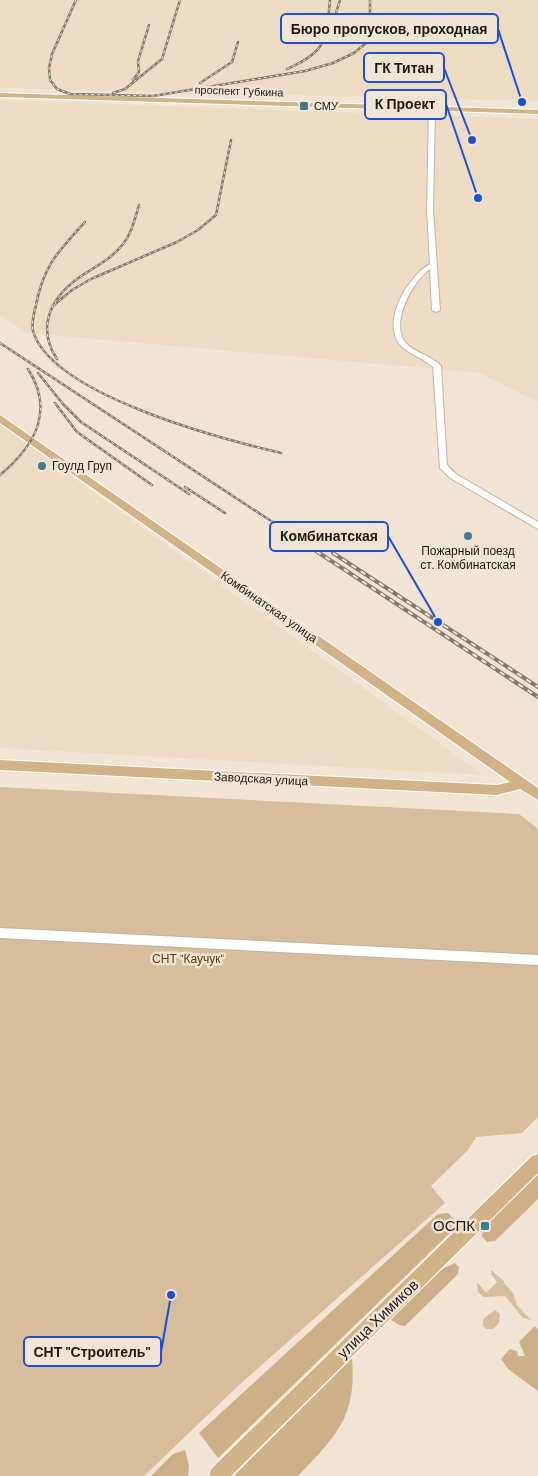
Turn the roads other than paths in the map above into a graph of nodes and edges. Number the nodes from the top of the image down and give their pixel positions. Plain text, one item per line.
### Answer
1 (0, 95) edge
2 (432, 108) junction
3 (538, 112) edge
4 (434, 264) junction
5 (436, 310) dead end
6 (0, 418) edge
7 (538, 526) edge
8 (0, 765) edge
9 (521, 783) junction
10 (538, 795) edge
11 (0, 933) edge
12 (538, 960) edge
13 (538, 1162) edge
14 (218, 1476) edge

1 - 2 main road, проспект Губкина
2 - 3 main road, проспект Губкина
2 - 4 street
4 - 5 street
4 - 7 street
6 - 9 main road, Комбинатская улица
8 - 9 main road, Заводская улица
9 - 10 main road, Комбинатская улица
11 - 12 street
13 - 14 main road, улица Химиков

